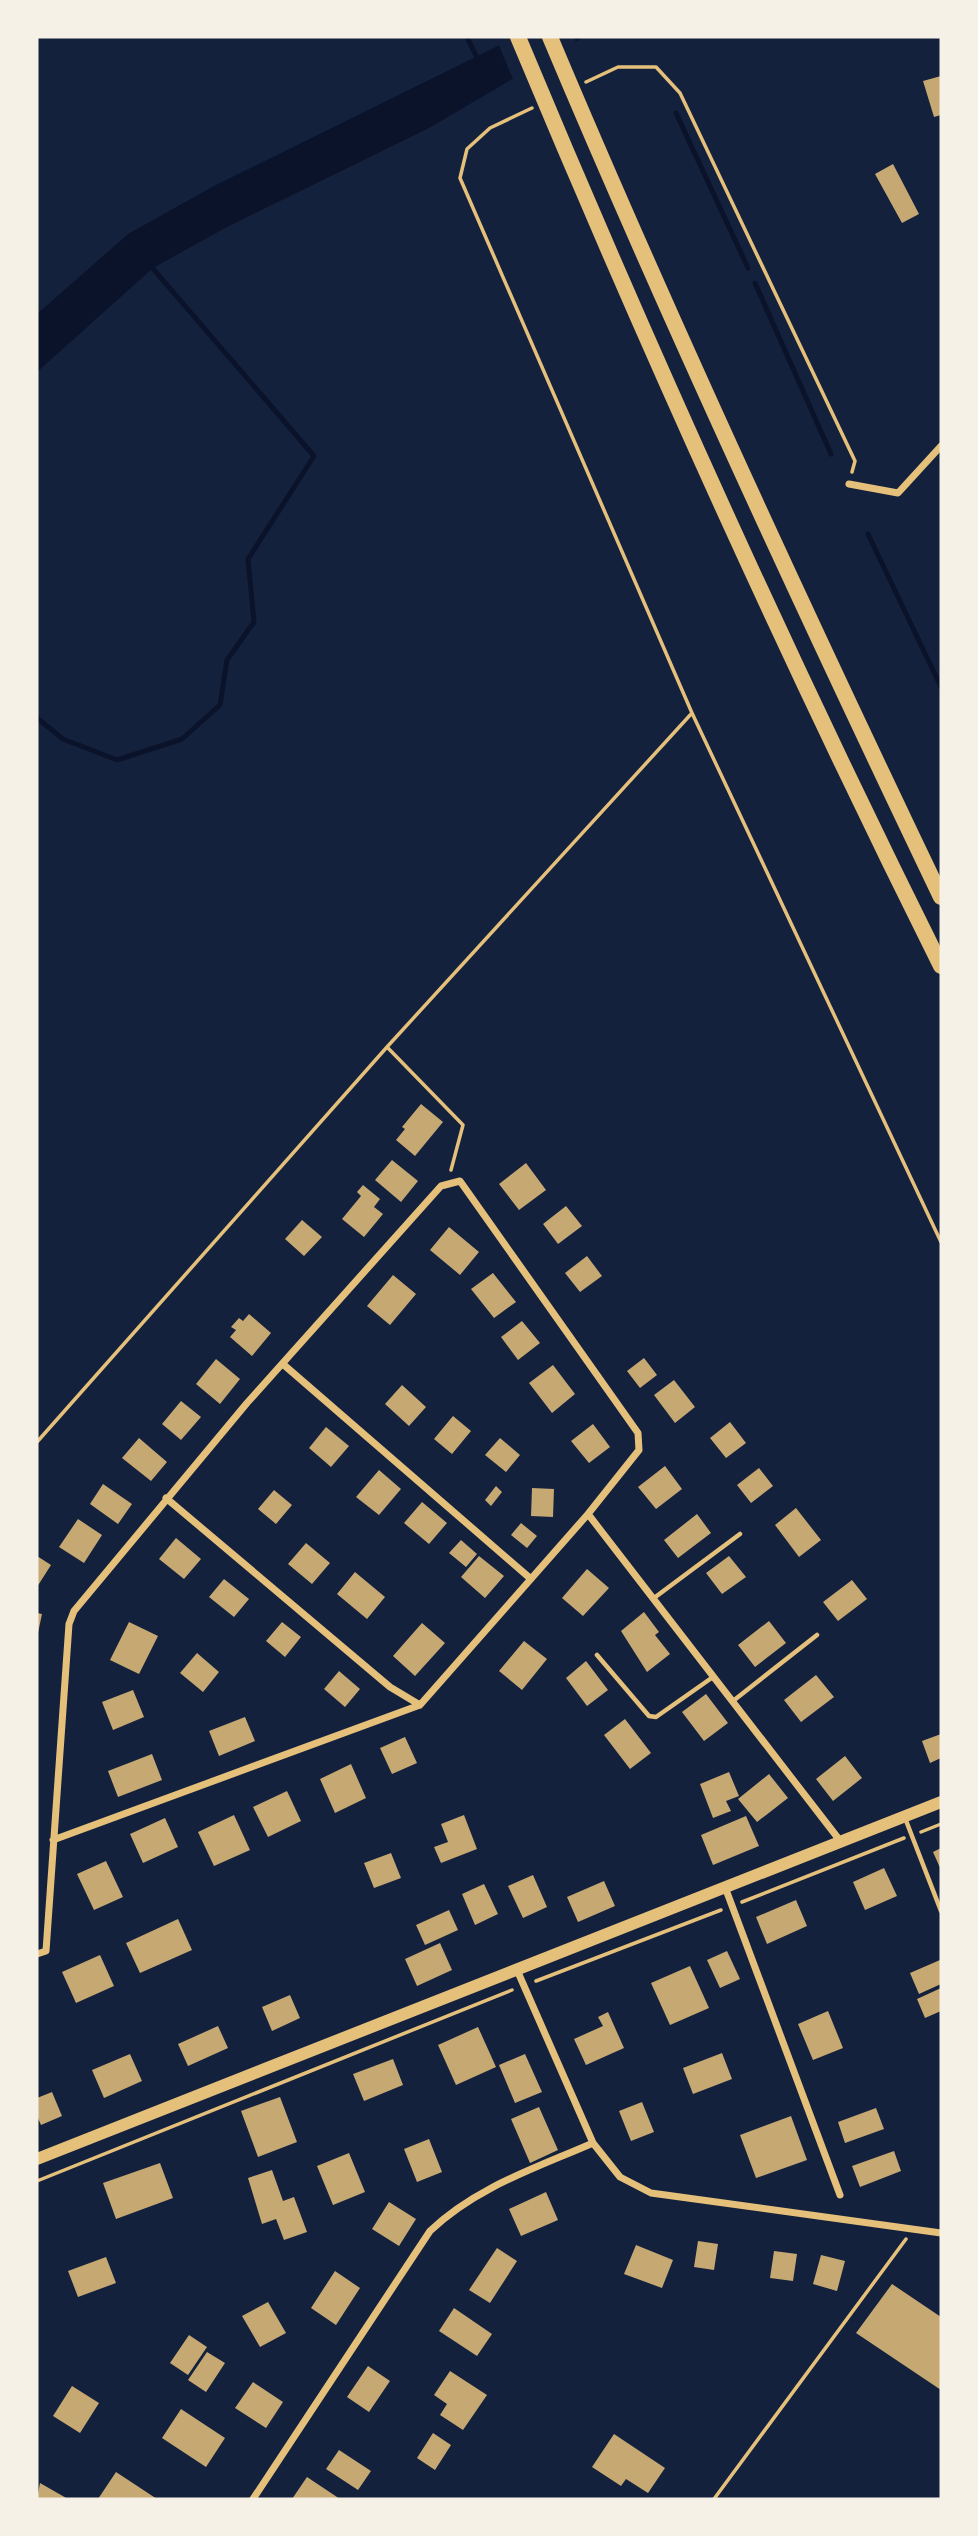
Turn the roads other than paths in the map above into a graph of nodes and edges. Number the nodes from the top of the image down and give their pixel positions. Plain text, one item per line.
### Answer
1 (518, 37) edge
2 (550, 37) edge
3 (941, 446) edge
4 (849, 484) dead end
5 (941, 897) edge
6 (941, 966) edge
7 (284, 1365) junction
8 (166, 1498) junction
9 (588, 1514) junction
10 (740, 1534) dead end
11 (531, 1579) junction
12 (653, 1598) junction
13 (817, 1634) dead end
14 (597, 1655) dead end
15 (714, 1677) junction
16 (733, 1701) junction
17 (420, 1705) junction
18 (941, 1802) edge
19 (905, 1817) junction
20 (53, 1840) junction
21 (841, 1842) junction
22 (725, 1888) junction
23 (941, 1911) edge
24 (37, 1954) edge
25 (517, 1970) junction
26 (593, 2143) junction
27 (37, 2159) edge
28 (839, 2195) dead end
29 (941, 2233) edge
30 (253, 2499) edge

1 - 6 highway
2 - 5 highway
3 - 4 street
7 - 8 street
7 - 9 street
7 - 11 street
8 - 17 street
8 - 20 street
9 - 11 street
9 - 12 street
10 - 12 lane
11 - 17 street
12 - 15 street
13 - 16 lane
14 - 15 lane
15 - 16 street
16 - 21 street
17 - 20 street
18 - 19 main road
19 - 21 main road
19 - 23 lane
20 - 24 street
21 - 22 main road
22 - 25 main road
22 - 28 street
25 - 26 street
25 - 27 main road
26 - 29 street
26 - 30 street

